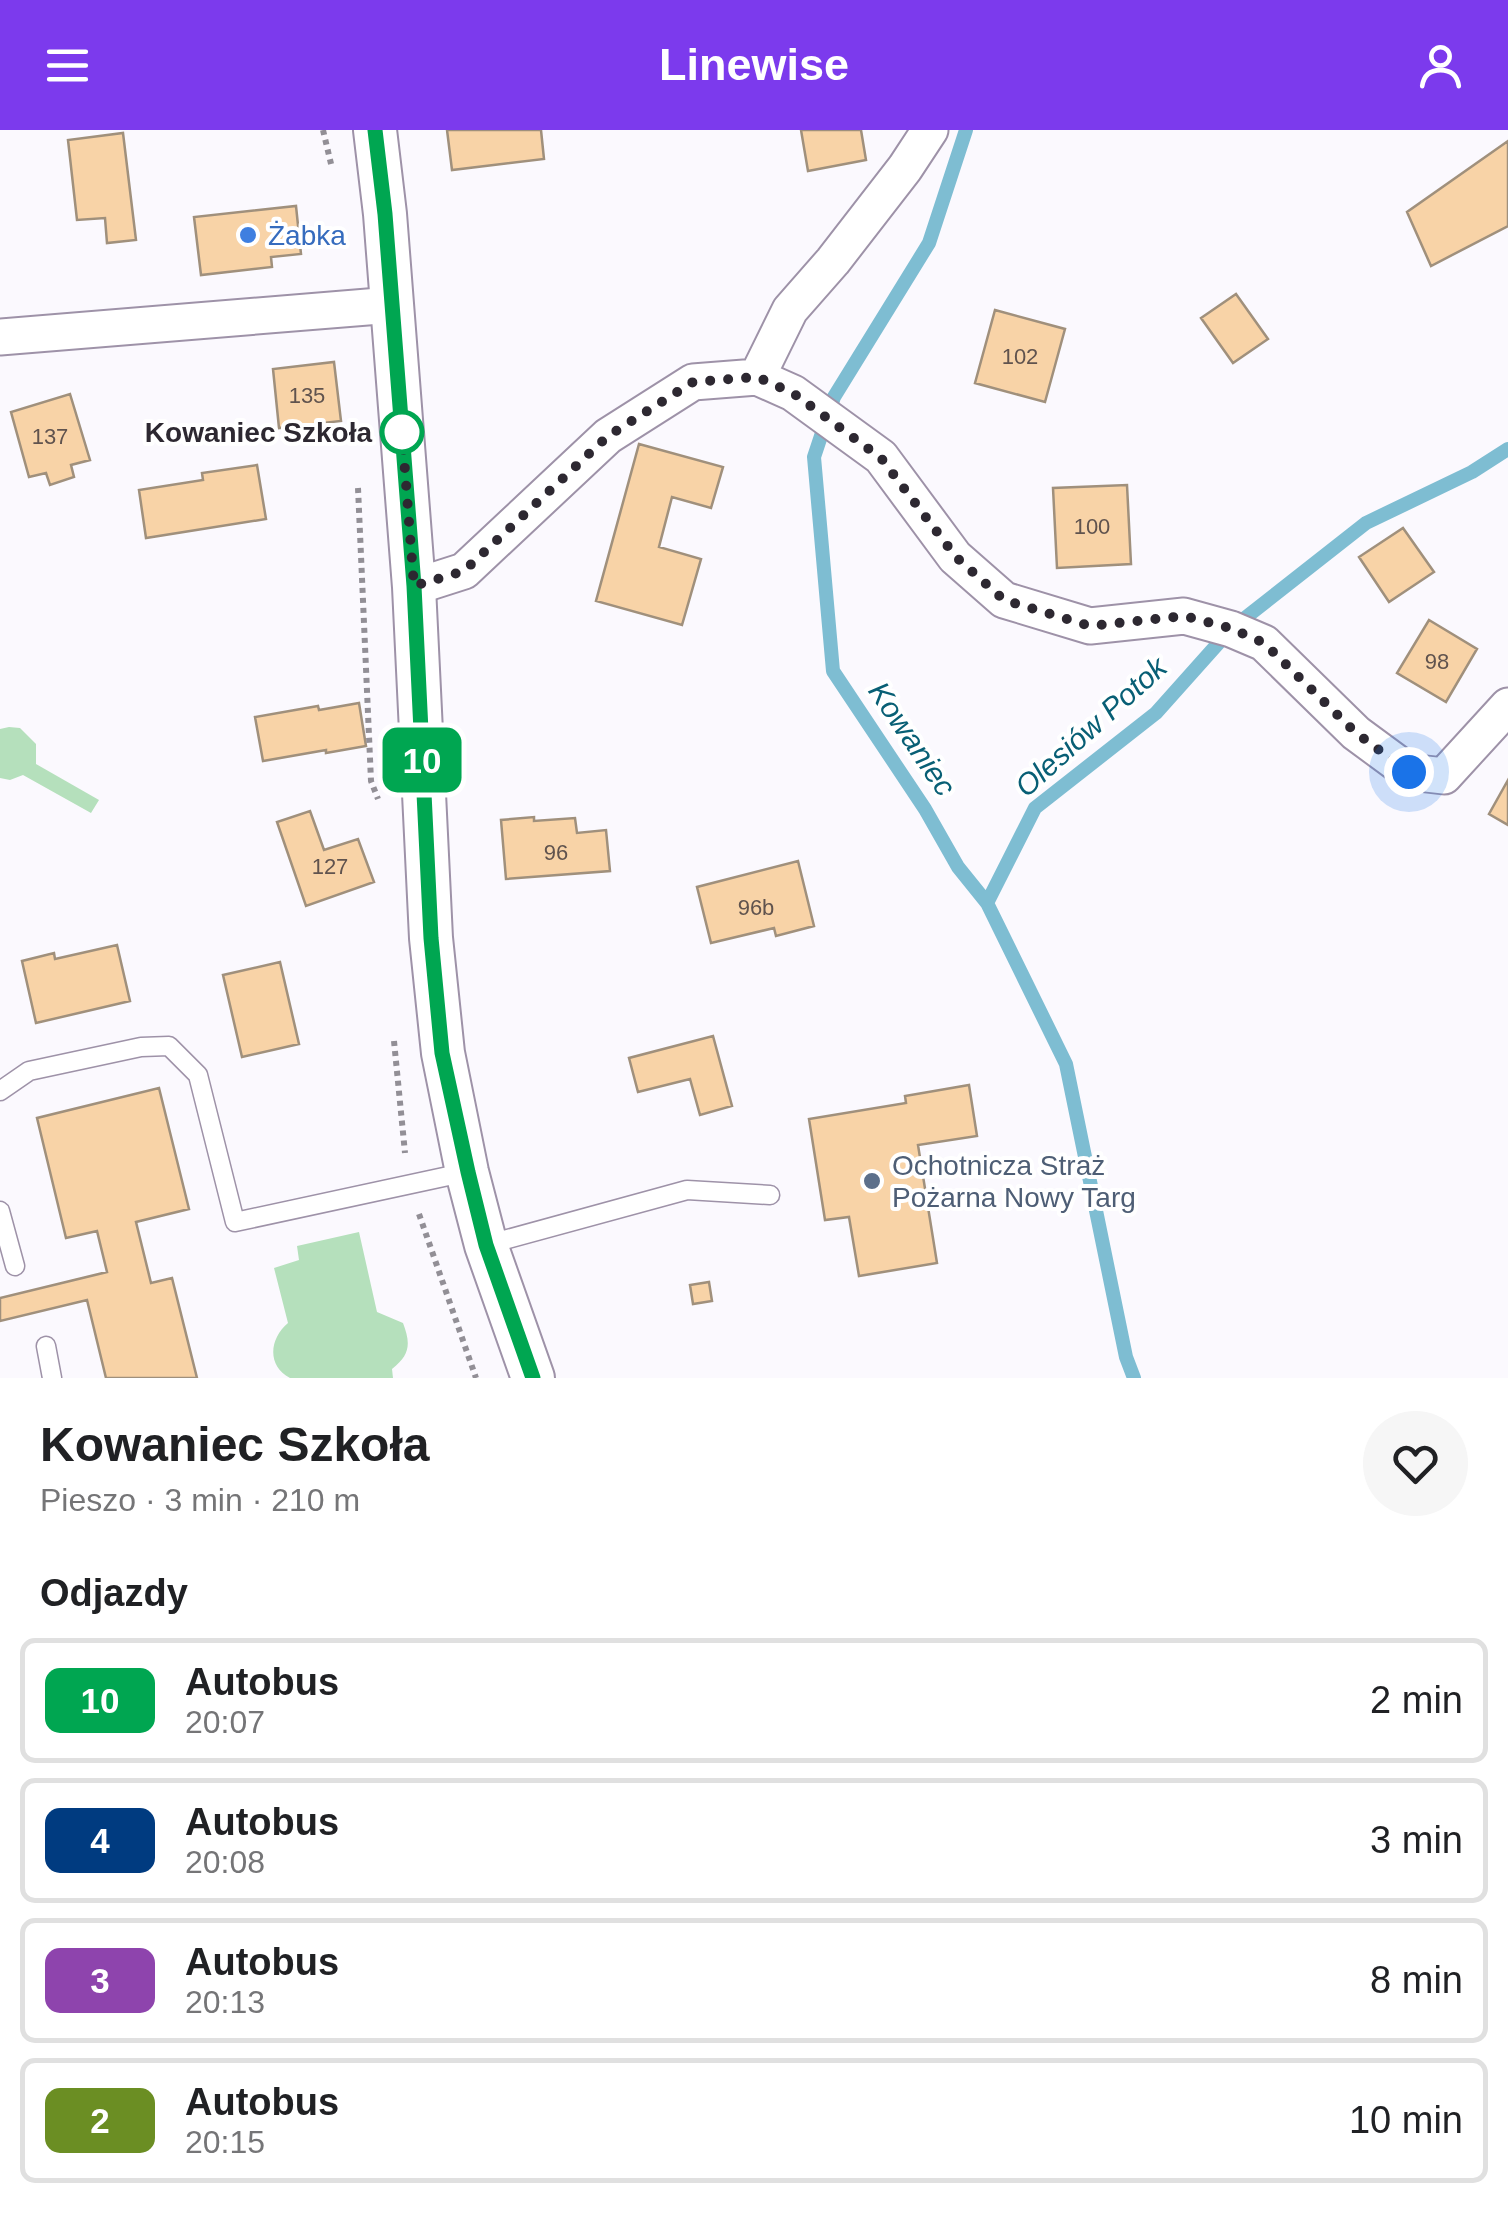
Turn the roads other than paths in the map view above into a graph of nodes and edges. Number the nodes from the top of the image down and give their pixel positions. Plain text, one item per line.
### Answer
1 (375, 130) edge
2 (930, 130) edge
3 (392, 305) junction
4 (0, 337) edge
5 (757, 377) junction
6 (414, 586) junction
7 (1508, 706) edge
8 (0, 1091) edge
9 (468, 1172) junction
10 (770, 1195) dead end
11 (0, 1211) edge
12 (486, 1245) junction
13 (15, 1266) dead end
14 (46, 1346) dead end
15 (52, 1378) edge
16 (533, 1378) edge

1 - 3 street
2 - 5 street
3 - 4 street
3 - 6 street
5 - 6 street
5 - 7 street
6 - 9 street
8 - 9 lane
9 - 12 street
10 - 12 lane
11 - 13 lane
12 - 16 street
14 - 15 lane

